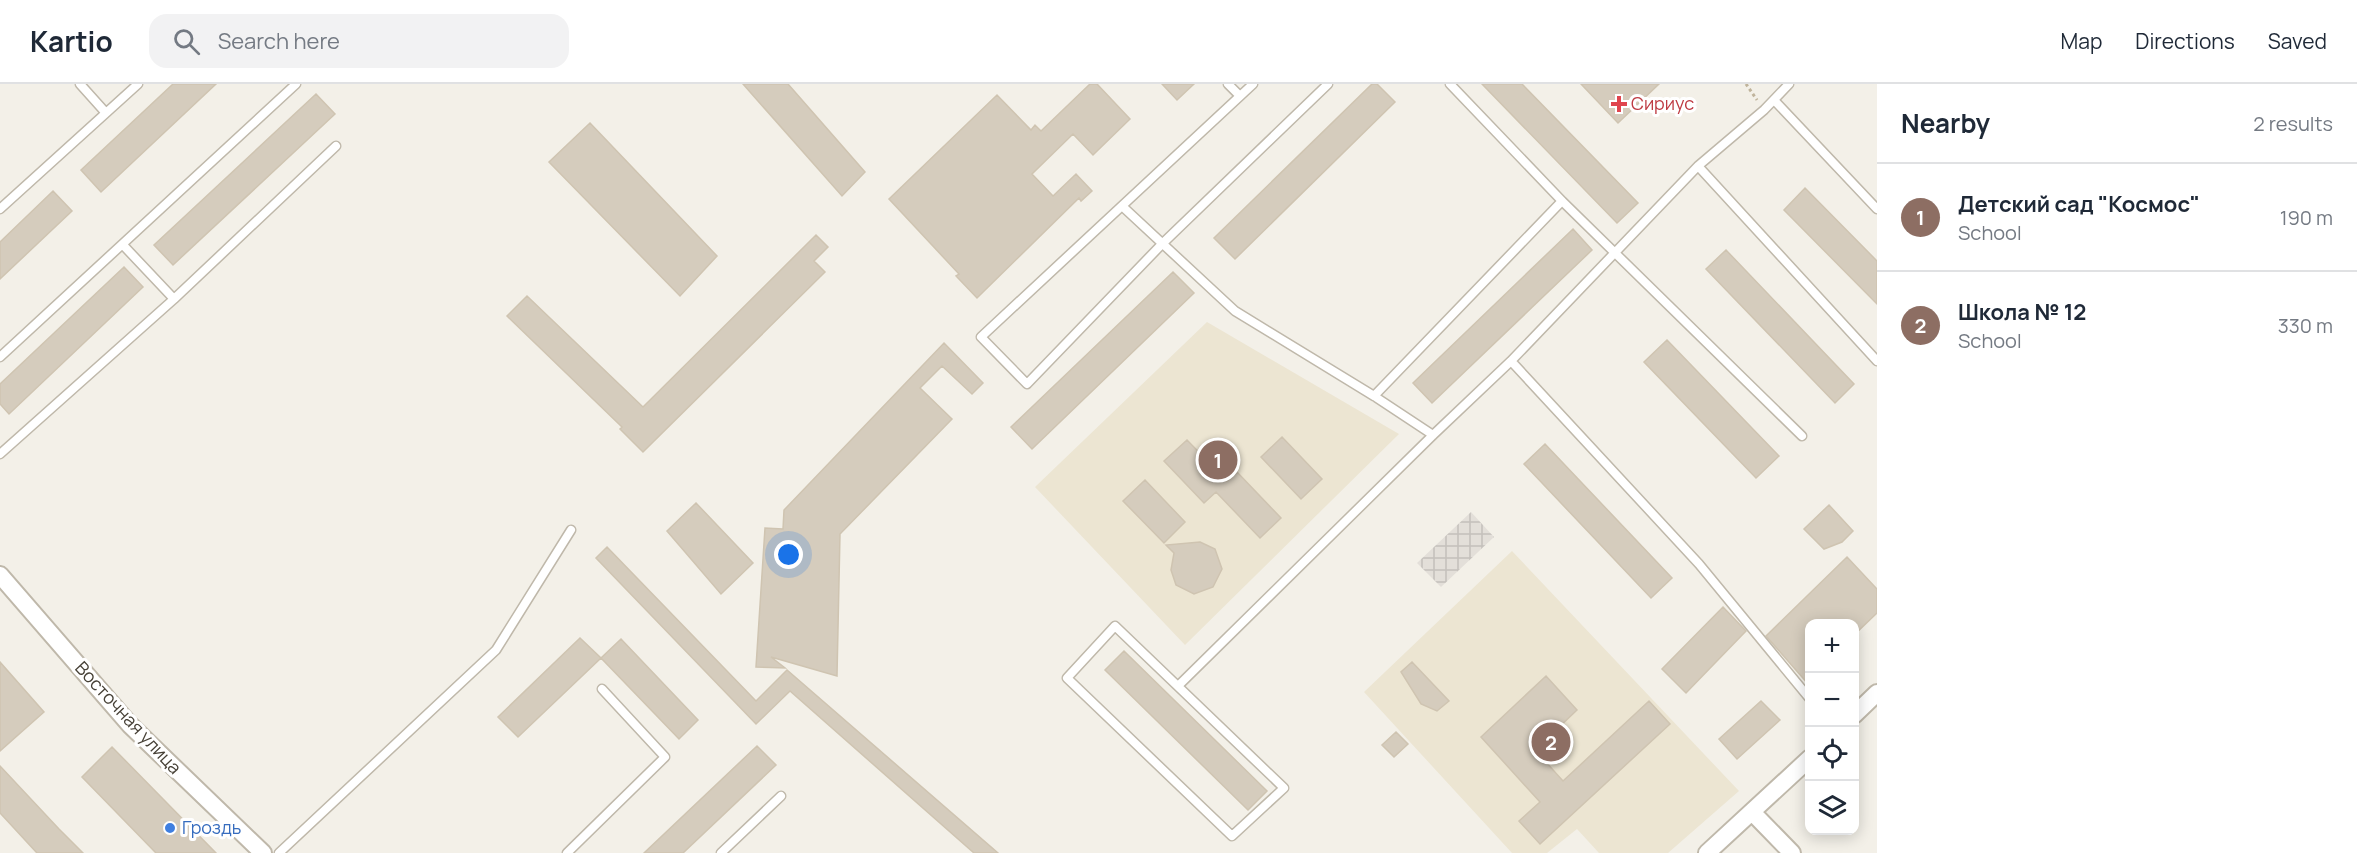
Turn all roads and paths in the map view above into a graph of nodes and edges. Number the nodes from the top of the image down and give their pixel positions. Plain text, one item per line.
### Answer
1 (80, 84) edge
2 (138, 84) edge
3 (296, 84) edge
4 (1228, 84) edge
5 (1253, 84) edge
6 (1328, 84) edge
7 (1450, 84) edge
8 (1746, 84) edge
9 (1789, 84) edge
10 (1240, 96) junction
11 (1774, 100) junction
12 (1764, 110) junction
13 (106, 113) junction
14 (336, 146) dead end
15 (1698, 166) junction
16 (1562, 201) junction
17 (1122, 206) junction
18 (0, 209) edge
19 (1877, 209) edge
20 (1162, 244) junction
21 (123, 245) junction
22 (1615, 254) junction
23 (174, 299) junction
24 (0, 357) edge
25 (1511, 361) junction
26 (1877, 361) edge
27 (1374, 396) junction
28 (1433, 435) junction
29 (1802, 436) dead end
30 (1, 450) edge
31 (571, 530) dead end
32 (0, 575) edge
33 (1179, 685) junction
34 (602, 689) dead end
35 (1877, 693) edge
36 (1805, 694) edge
37 (1859, 710) edge
38 (1805, 762) edge
39 (781, 796) dead end
40 (1752, 812) junction
41 (263, 853) edge
42 (279, 853) edge
43 (567, 853) edge
44 (721, 853) edge
45 (1707, 853) edge
46 (1792, 853) edge

1 - 13 lane
2 - 13 lane
3 - 21 lane
4 - 10 lane
5 - 10 lane
6 - 20 lane
7 - 16 lane
8 - 12 path
9 - 11 lane
10 - 17 lane
11 - 12 lane
11 - 19 lane
12 - 15 lane
13 - 18 lane
14 - 23 lane
15 - 22 lane
15 - 26 lane
16 - 22 lane
16 - 27 lane
17 - 20 lane
17 - 20 lane
20 - 27 lane
21 - 23 lane
21 - 24 lane
22 - 25 lane
22 - 29 lane
23 - 30 lane
25 - 28 lane
25 - 36 lane
27 - 28 lane
28 - 33 lane
31 - 42 lane
32 - 41 street, Восточная улица
33 - 33 lane
34 - 43 lane
35 - 37 street
38 - 40 street
39 - 44 lane
40 - 45 street
40 - 46 street

